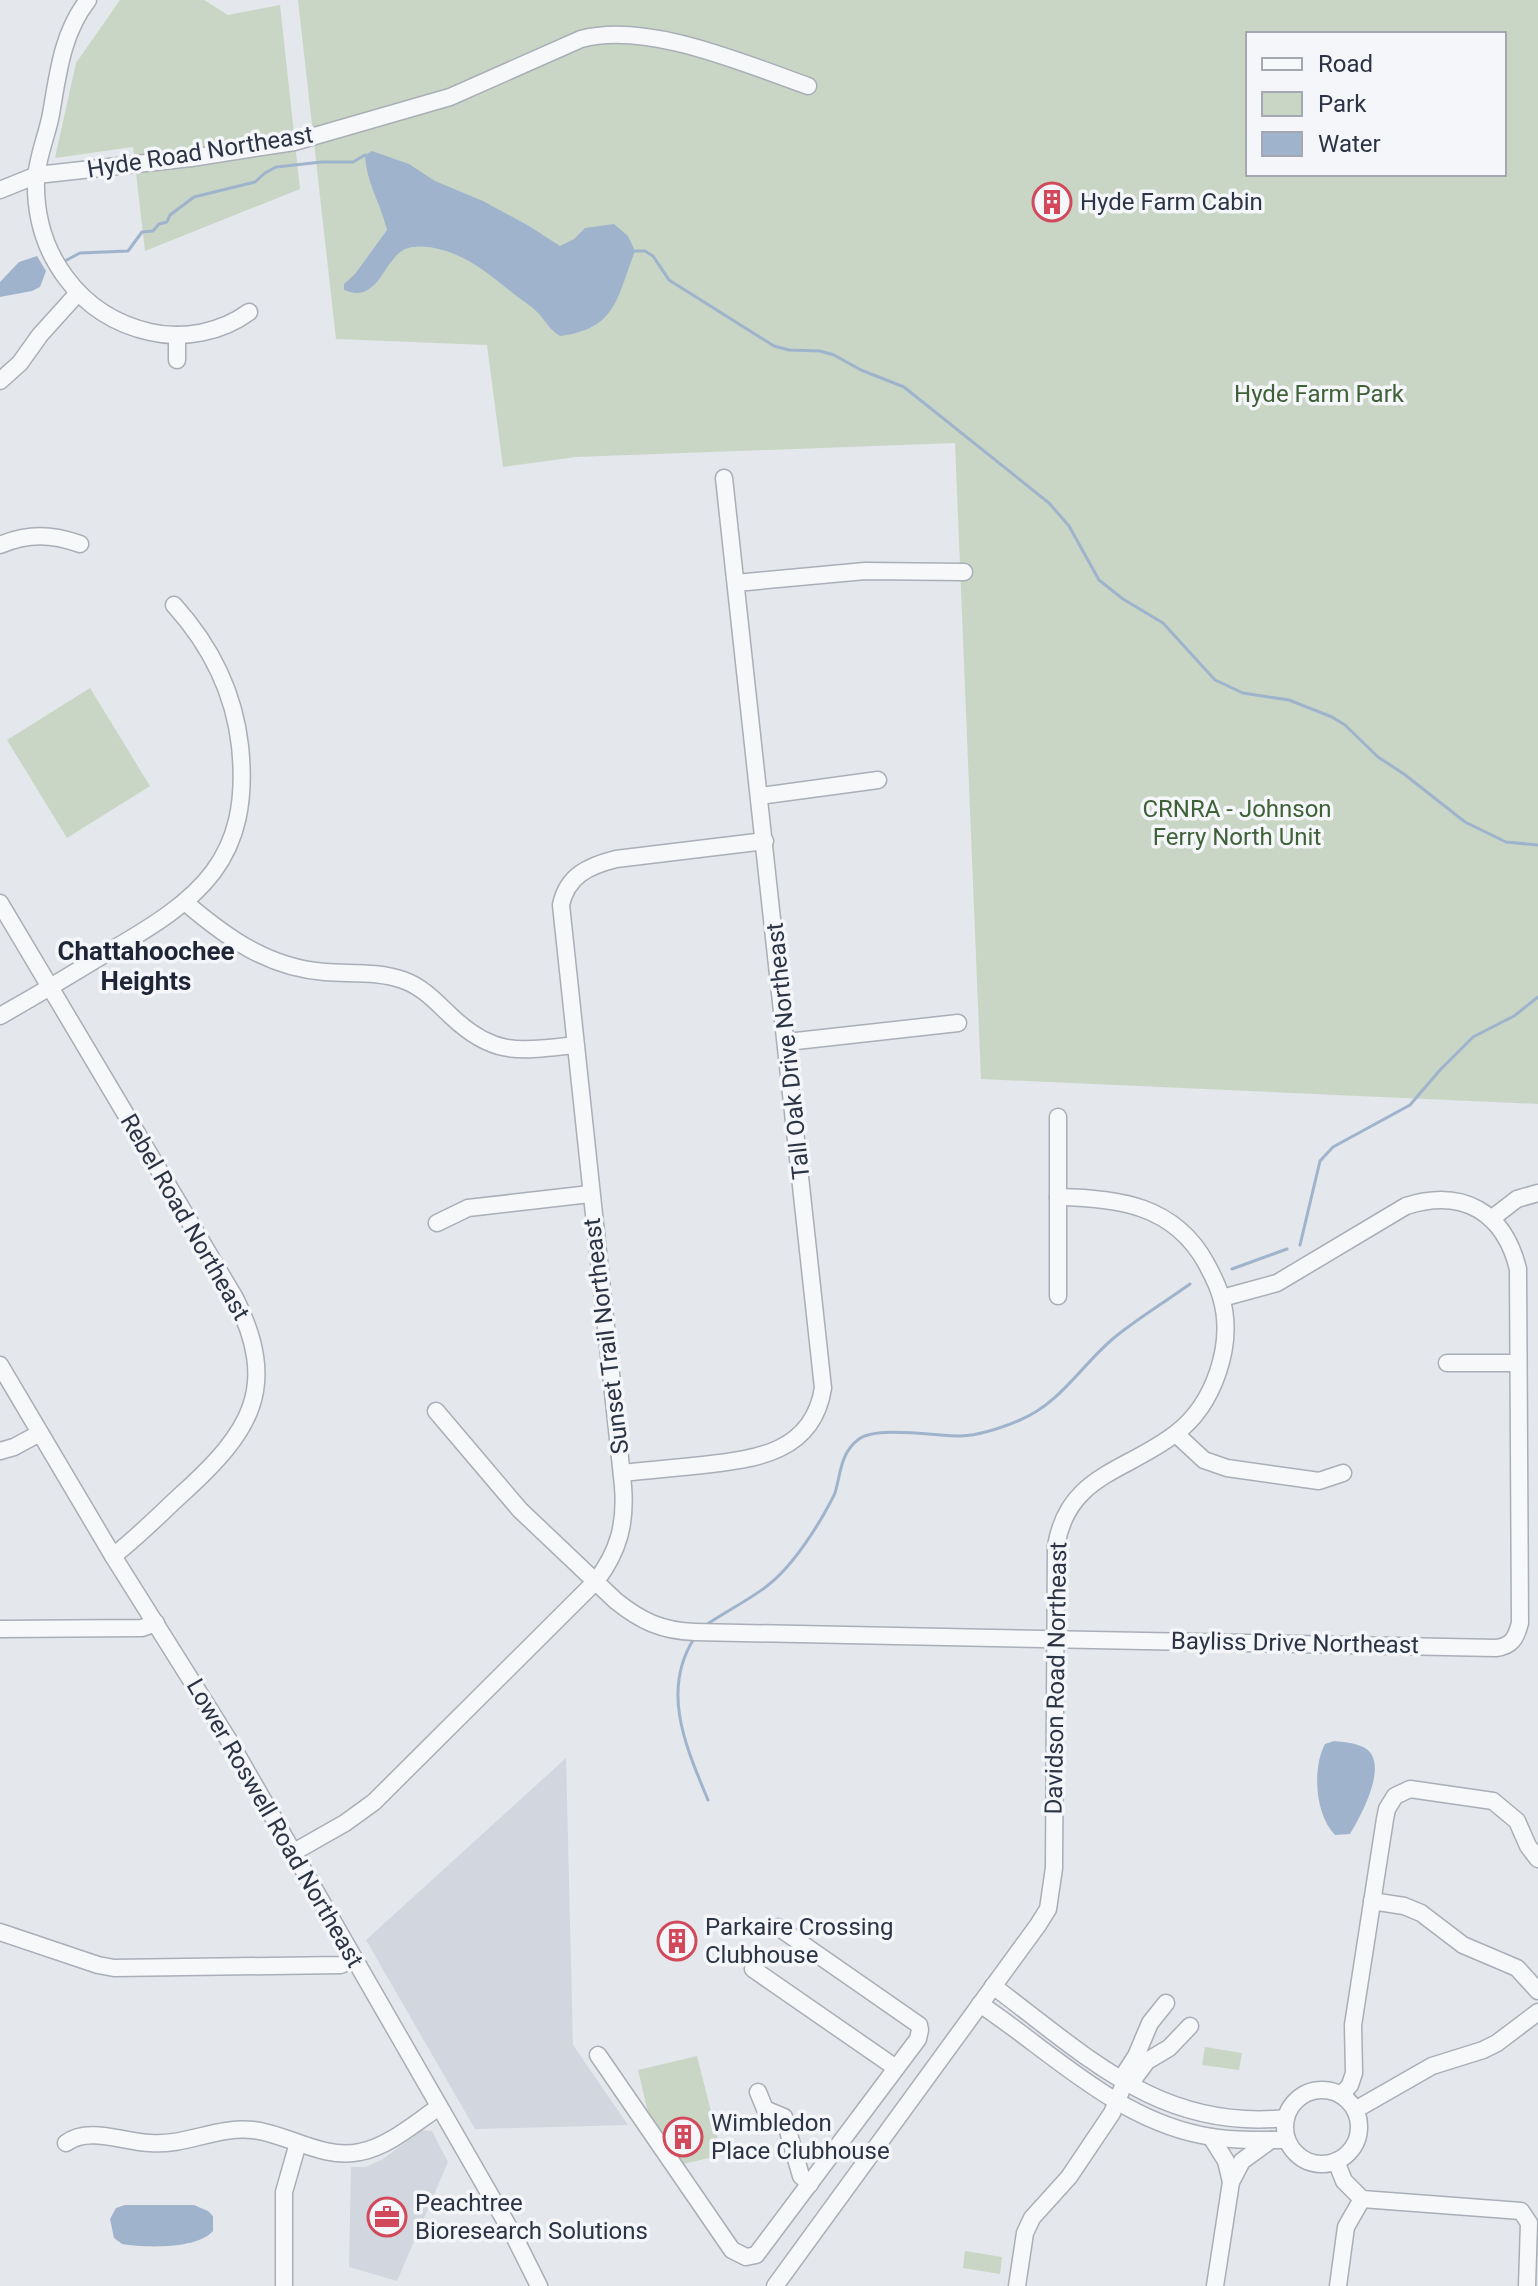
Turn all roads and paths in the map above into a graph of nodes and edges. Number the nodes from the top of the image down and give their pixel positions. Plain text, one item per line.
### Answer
1 (88, 0) edge
2 (808, 86) dead end
3 (37, 175) junction
4 (0, 190) edge
5 (77, 294) junction
6 (249, 312) dead end
7 (177, 335) junction
8 (177, 360) dead end
9 (0, 381) edge
10 (724, 478) dead end
11 (80, 544) dead end
12 (0, 545) edge
13 (964, 572) dead end
14 (736, 583) junction
15 (174, 605) dead end
16 (878, 780) dead end
17 (760, 796) junction
18 (765, 841) junction
19 (0, 903) edge
20 (186, 903) junction
21 (50, 987) junction
22 (0, 1016) edge
23 (958, 1023) dead end
24 (787, 1042) junction
25 (575, 1045) junction
26 (1058, 1117) dead end
27 (1538, 1193) edge
28 (590, 1194) junction
29 (1058, 1197) junction
30 (1491, 1219) junction
31 (437, 1223) dead end
32 (1058, 1296) dead end
33 (1222, 1298) junction
34 (1447, 1363) dead end
35 (1518, 1363) junction
36 (0, 1365) edge
37 (436, 1411) dead end
38 (40, 1433) junction
39 (1176, 1434) junction
40 (0, 1451) edge
41 (622, 1473) junction
42 (1343, 1473) dead end
43 (113, 1556) junction
44 (596, 1581) junction
45 (156, 1623) junction
46 (0, 1629) edge
47 (1055, 1640) junction
48 (294, 1852) junction
49 (1538, 1859) edge
50 (1372, 1901) junction
51 (778, 1927) dead end
52 (0, 1932) edge
53 (354, 1958) junction
54 (753, 1969) dead end
55 (993, 1986) junction
56 (1538, 1991) edge
57 (1166, 2003) dead end
58 (980, 2004) junction
59 (1538, 2012) edge
60 (1190, 2026) dead end
61 (598, 2055) dead end
62 (896, 2068) junction
63 (1124, 2084) junction
64 (758, 2092) dead end
65 (1341, 2095) junction
66 (1117, 2102) junction
67 (439, 2107) junction
68 (1355, 2110) junction
69 (1286, 2118) junction
70 (1211, 2137) junction
71 (1279, 2140) junction
72 (66, 2143) dead end
73 (298, 2143) junction
74 (827, 2160) junction
75 (1336, 2161) junction
76 (852, 2179) junction
77 (1231, 2182) junction
78 (810, 2184) junction
79 (1362, 2199) junction
80 (284, 2286) edge
81 (539, 2286) edge
82 (775, 2286) edge
83 (1017, 2286) edge
84 (1215, 2286) edge
85 (1338, 2286) edge
86 (1527, 2286) edge

1 - 3 street
2 - 3 street, Hyde Road Northeast
3 - 4 street, Hyde Road Northeast
3 - 5 street
5 - 7 street
5 - 9 street
6 - 7 street
7 - 8 street
10 - 14 street, Tall Oak Drive Northeast
11 - 12 street
13 - 14 street
14 - 17 street, Tall Oak Drive Northeast
15 - 20 street
16 - 17 street
17 - 18 street, Tall Oak Drive Northeast
18 - 24 street, Tall Oak Drive Northeast
18 - 25 street, Sunset Trail Northeast
19 - 21 street, Rebel Road Northeast
20 - 21 street
20 - 25 street
21 - 22 street
21 - 43 street, Rebel Road Northeast
23 - 24 street
24 - 41 street, Tall Oak Drive Northeast
25 - 28 street, Sunset Trail Northeast
26 - 29 street
27 - 30 street
28 - 31 street
28 - 41 street, Sunset Trail Northeast
29 - 32 street
29 - 33 street, Davidson Road Northeast
30 - 33 street, Bayliss Drive Northeast
30 - 35 street, Bayliss Drive Northeast
33 - 39 street, Davidson Road Northeast
34 - 35 street
35 - 47 street, Bayliss Drive Northeast
36 - 38 street, Lower Roswell Road Northeast
37 - 44 street, Bayliss Drive Northeast
38 - 40 street
38 - 43 street, Lower Roswell Road Northeast
39 - 42 street
39 - 47 street, Davidson Road Northeast
41 - 44 street, Sunset Trail Northeast
43 - 45 street, Lower Roswell Road Northeast
44 - 47 street, Bayliss Drive Northeast
44 - 48 street, Sunset Trail Northeast
45 - 46 street
45 - 48 street, Lower Roswell Road Northeast
47 - 55 street, Davidson Road Northeast
48 - 53 street, Lower Roswell Road Northeast
49 - 50 street
50 - 56 street
50 - 65 street
51 - 62 street
52 - 53 street
53 - 67 street, Lower Roswell Road Northeast
54 - 62 street
55 - 58 street, Davidson Road Northeast
55 - 63 street
57 - 63 street
58 - 66 street
58 - 76 street, Davidson Road Northeast
59 - 68 street
60 - 63 street
61 - 78 street
62 - 74 street
63 - 66 street
63 - 69 street
64 - 78 street
65 - 68 street
65 - 69 street
66 - 70 street
66 - 83 street
67 - 73 street
67 - 81 street, Lower Roswell Road Northeast
68 - 75 street
69 - 71 street
70 - 71 street
70 - 77 street
71 - 75 street
71 - 77 street
72 - 73 street
73 - 80 street
74 - 76 street
74 - 78 street
75 - 79 street
76 - 82 street, Davidson Road Northeast
77 - 84 street
79 - 85 street
79 - 86 street

